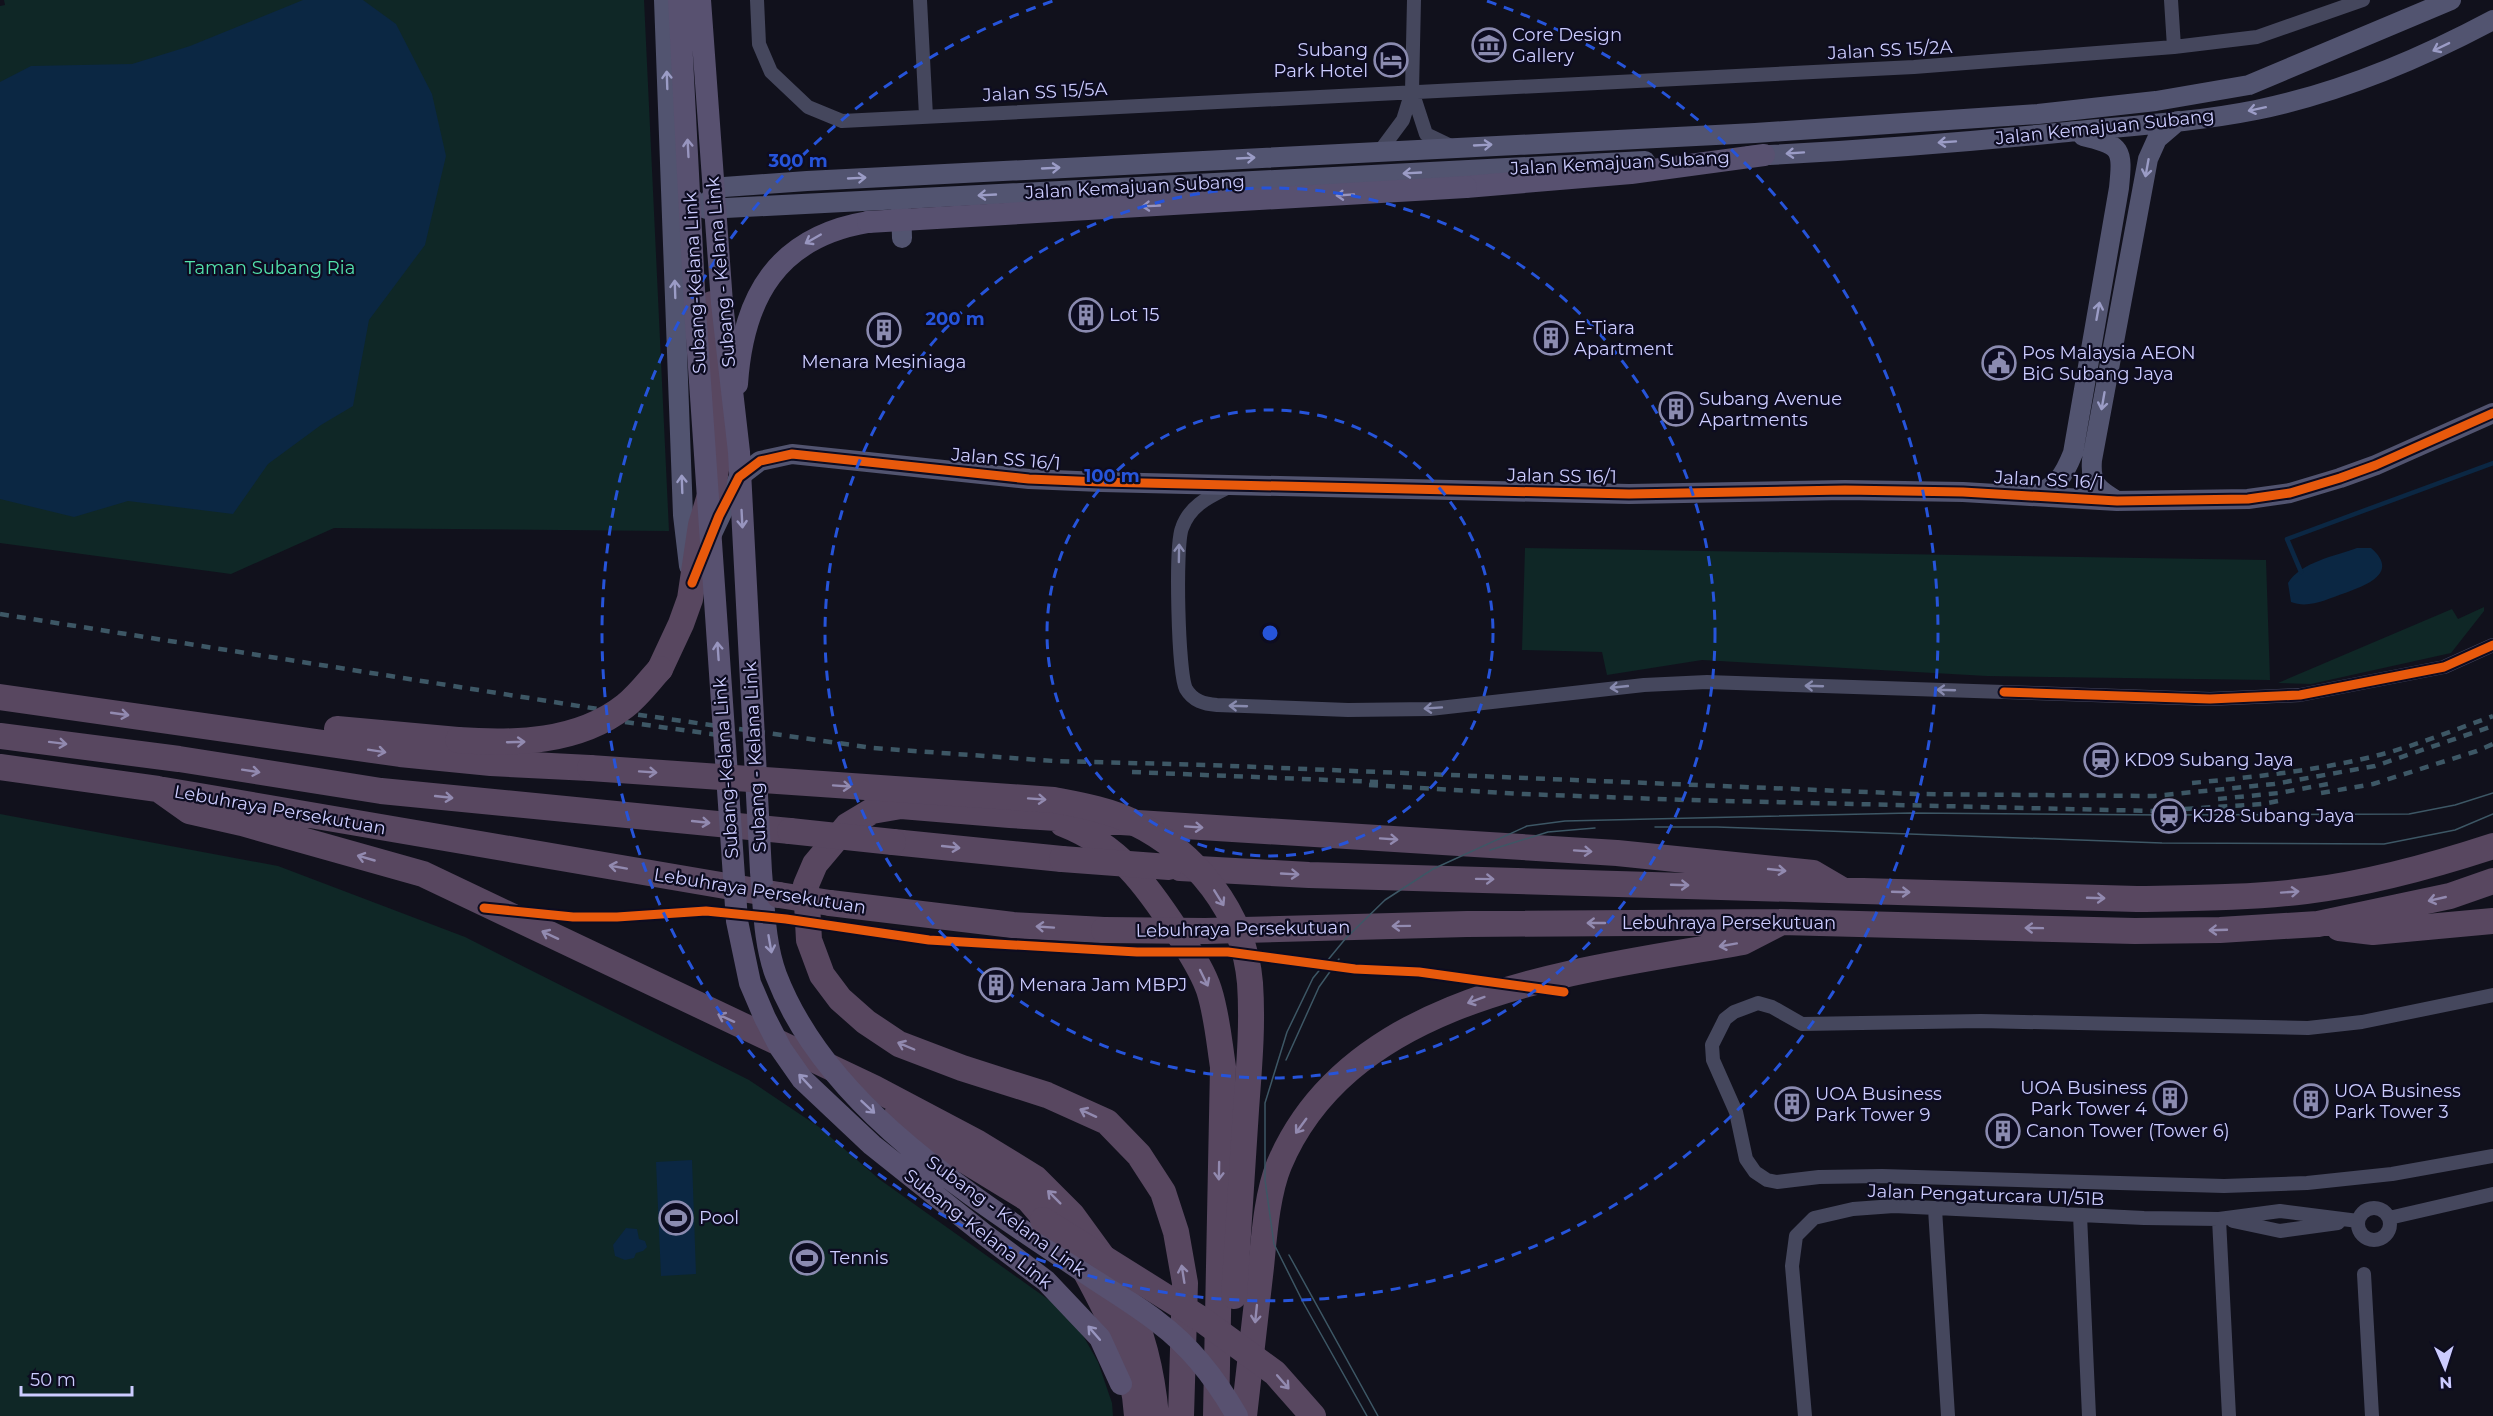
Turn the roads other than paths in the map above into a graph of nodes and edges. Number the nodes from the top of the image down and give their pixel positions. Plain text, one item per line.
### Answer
1 (664, 0) edge
2 (680, 0) edge
3 (699, 0) edge
4 (757, 0) edge
5 (920, 0) edge
6 (1414, 0) edge
7 (2171, 0) edge
8 (2363, 0) edge
9 (2451, 0) edge
10 (2493, 20) edge
11 (2174, 47) junction
12 (1412, 91) junction
13 (926, 116) junction
14 (2178, 121) junction
15 (2066, 132) junction
16 (704, 140) junction
17 (1453, 147) junction
18 (1380, 151) junction
19 (1764, 155) junction
20 (670, 160) junction
21 (777, 183) junction
22 (901, 199) junction
23 (717, 208) junction
24 (902, 237) dead end
25 (2493, 413) edge
26 (739, 452) junction
27 (1232, 486) junction
28 (2034, 496) junction
29 (2117, 501) junction
30 (692, 584) junction
31 (2493, 645) edge
32 (0, 697) edge
33 (0, 736) edge
34 (278, 736) junction
35 (0, 767) edge
36 (158, 789) junction
37 (1010, 815) junction
38 (2493, 846) edge
39 (2493, 881) edge
40 (1842, 890) junction
41 (2493, 921) edge
42 (1781, 922) junction
43 (2318, 924) junction
44 (2493, 994) edge
45 (874, 1088) junction
46 (904, 1141) junction
47 (2493, 1156) edge
48 (2493, 1194) edge
49 (1935, 1209) junction
50 (2080, 1215) junction
51 (2389, 1218) junction
52 (2219, 1219) junction
53 (2358, 1221) junction
54 (2364, 1274) dead end
55 (1124, 1416) edge
56 (1137, 1416) edge
57 (1156, 1416) edge
58 (1181, 1416) edge
59 (1216, 1416) edge
60 (1229, 1416) edge
61 (1237, 1416) edge
62 (1244, 1416) edge
63 (1313, 1416) edge
64 (1805, 1416) edge
65 (1948, 1416) edge
66 (2090, 1416) edge
67 (2229, 1416) edge
68 (2372, 1416) edge

20 -> 1 main road
55 -> 2 main road, Subang-Kelana Link, bridge
3 - 16 main road
3 - 26 main road, Subang - Kelana Link, bridge
4 - 13 street, Jalan SS 15/5A
5 - 13 street
6 - 12 street
7 - 11 street
8 - 11 street, Jalan SS 15/2A
17 -> 9 main road, Jalan Kemajuan Subang
10 -> 14 main road, Jalan Kemajuan Subang
11 - 12 street, Jalan SS 15/2A
12 - 13 street, Jalan SS 15/5A
12 - 17 street
12 - 18 street
14 - 15 main road, Jalan Kemajuan Subang
14 -> 29 main road
15 -> 19 main road, Jalan Kemajuan Subang
28 -> 15 main road
16 - 21 main road
16 - 23 main road
17 - 18 main road, Jalan Kemajuan Subang
21 -> 18 main road, Jalan Kemajuan Subang
19 -> 22 main road, Jalan Kemajuan Subang
19 -> 26 main road, bridge
20 - 23 main road
30 -> 20 main road
21 - 23 main road, Jalan Kemajuan Subang
22 - 23 main road, Jalan Kemajuan Subang
22 - 24 main road
23 - 30 highway
25 - 29 main road, Jalan SS 16/1
26 -> 46 main road, Subang - Kelana Link, bridge
27 - 28 main road, Jalan SS 16/1
27 - 30 main road, Jalan SS 16/1
31 -> 27 street
28 - 29 main road, Jalan SS 16/1
34 -> 30 highway, bridge
32 -> 34 highway
33 -> 40 highway, Lebuhraya Persekutuan, bridge
34 -> 60 highway, bridge
35 - 36 highway, Lebuhraya Persekutuan
42 -> 36 highway, Lebuhraya Persekutuan, bridge
45 -> 36 highway
37 -> 40 highway
58 -> 37 highway
37 -> 59 highway
40 -> 38 highway, Lebuhraya Persekutuan
39 -> 43 highway, Lebuhraya Persekutuan
41 - 43 highway
43 -> 42 highway, Lebuhraya Persekutuan
42 -> 62 highway
44 - 47 street
45 - 56 highway
57 -> 45 highway
46 - 61 main road, Subang - Kelana Link, bridge
46 -> 63 highway, bridge
48 - 51 street
49 - 50 street, Jalan Pengaturcara U1/51B
49 - 64 street, Jalan Pengaturcara U1/51B
49 - 65 street
50 - 52 street, Jalan Pengaturcara U1/51B
50 - 66 street
51 - 53 street
51 - 53 street
52 - 53 street, Jalan Pengaturcara U1/51B
52 - 53 street, Jalan Pengaturcara U1/51B
52 - 67 street
54 - 68 street

